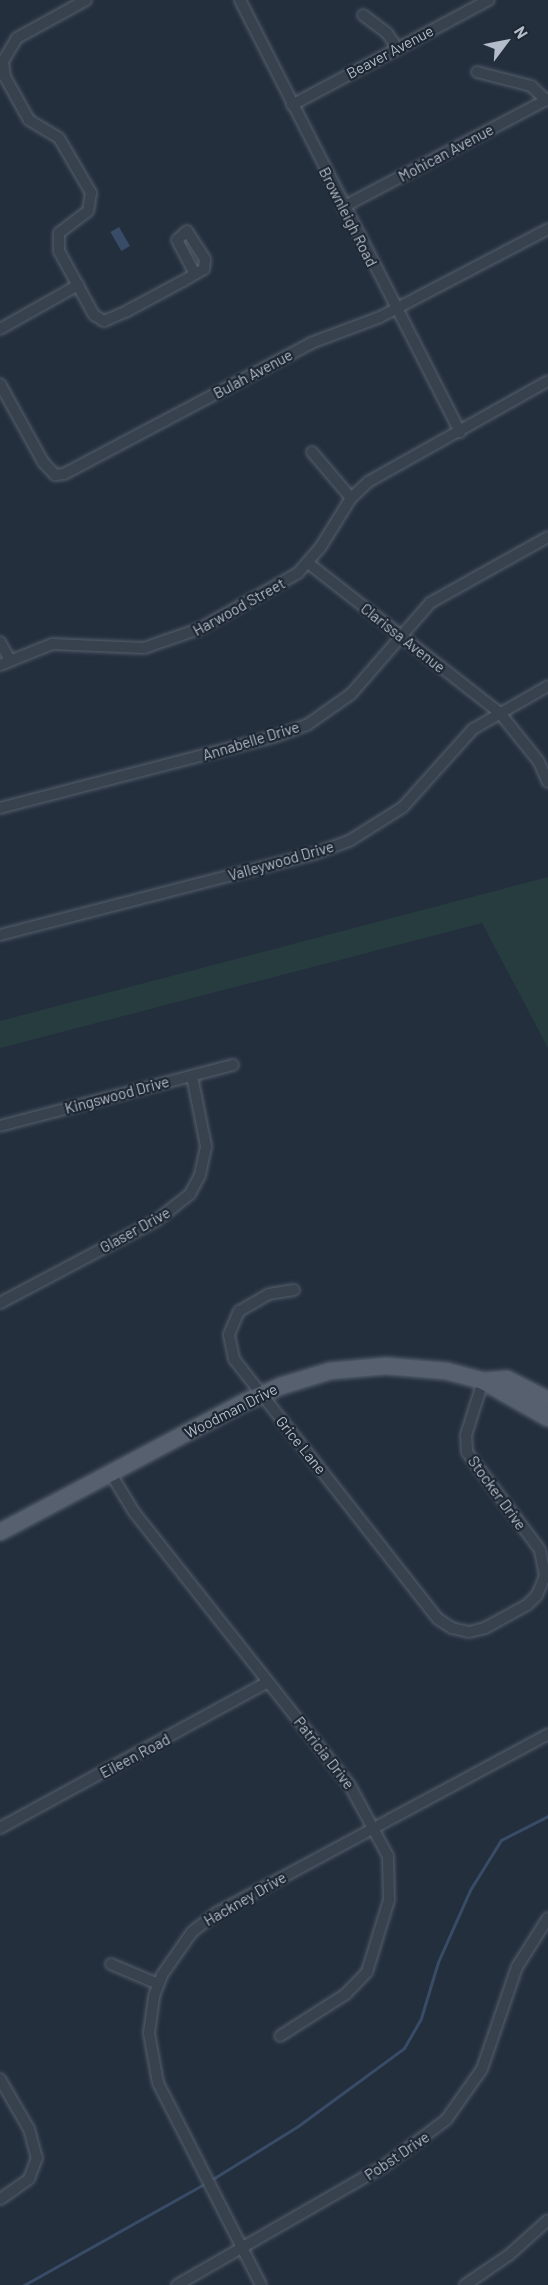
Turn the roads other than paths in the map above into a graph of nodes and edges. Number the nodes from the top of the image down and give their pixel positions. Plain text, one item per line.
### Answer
1 (86, 0) edge
2 (489, 0) edge
3 (244, 1) edge
4 (363, 15) dead end
5 (397, 48) junction
6 (477, 72) dead end
7 (547, 99) edge
8 (292, 105) junction
9 (343, 207) junction
10 (548, 229) edge
11 (195, 274) dead end
12 (78, 285) junction
13 (395, 309) junction
14 (0, 329) edge
15 (548, 381) edge
16 (0, 384) edge
17 (460, 432) junction
18 (312, 452) dead end
19 (351, 498) junction
20 (548, 537) edge
21 (308, 563) junction
22 (400, 637) junction
23 (0, 642) edge
24 (5, 662) edge
25 (548, 686) edge
26 (499, 712) junction
27 (548, 782) edge
28 (0, 807) edge
29 (0, 935) edge
30 (233, 1065) dead end
31 (192, 1076) junction
32 (0, 1126) edge
33 (294, 1290) dead end
34 (0, 1304) edge
35 (483, 1381) junction
36 (260, 1395) junction
37 (548, 1400) edge
38 (548, 1418) edge
39 (111, 1474) junction
40 (0, 1532) edge
41 (438, 1618) joint
42 (268, 1682) junction
43 (548, 1734) edge
44 (374, 1827) junction
45 (0, 1828) edge
46 (548, 1918) edge
47 (111, 1964) dead end
48 (158, 1984) junction
49 (280, 2036) dead end
50 (0, 2079) edge
51 (0, 2199) edge
52 (548, 2220) edge
53 (243, 2250) junction
54 (177, 2285) edge
55 (261, 2285) edge
56 (465, 2285) edge

1 - 12 street
2 - 5 street, Beaver Avenue
3 - 8 street, Brownleigh Road
4 - 5 street
5 - 8 street, Beaver Avenue
6 - 7 street
7 - 9 street, Mohican Avenue
8 - 9 street, Brownleigh Road
9 - 13 street, Brownleigh Road
10 - 13 street, Bulah Avenue
11 - 12 street
12 - 14 street
13 - 16 street, Bulah Avenue
13 - 17 street, Brownleigh Road
15 - 17 street, Harwood Street
17 - 19 street, Harwood Street
18 - 19 street
19 - 21 street, Harwood Street
20 - 22 street, Annabelle Drive
21 - 22 street, Clarissa Avenue
21 - 24 street, Harwood Street
22 - 26 street, Clarissa Avenue
22 - 28 street, Annabelle Drive
23 - 24 street
25 - 26 street, Valleywood Drive
26 - 27 street, Clarissa Avenue
26 - 29 street, Valleywood Drive
30 - 31 street, Kingswood Drive
31 - 32 street, Kingswood Drive
31 - 34 street, Glaser Drive
33 - 36 street, Grice Lane
35 - 36 main road, Woodman Drive
35 - 37 main road, Woodman Drive
35 - 38 main road, Woodman Drive
35 - 41 street, Stocker Drive
36 - 39 main road, Woodman Drive
36 - 41 street, Grice Lane
39 - 40 main road, Woodman Drive
39 - 42 street, Patricia Drive
42 - 44 street, Patricia Drive
42 - 45 street, Eileen Road
43 - 44 street, Hackney Drive
44 - 48 street, Hackney Drive
44 - 49 street, Patricia Drive
46 - 53 street, Pobst Drive
47 - 48 street
48 - 53 street, Hackney Drive
50 - 51 street
52 - 56 street
53 - 54 street, Pobst Drive
53 - 55 street, Hackney Drive

